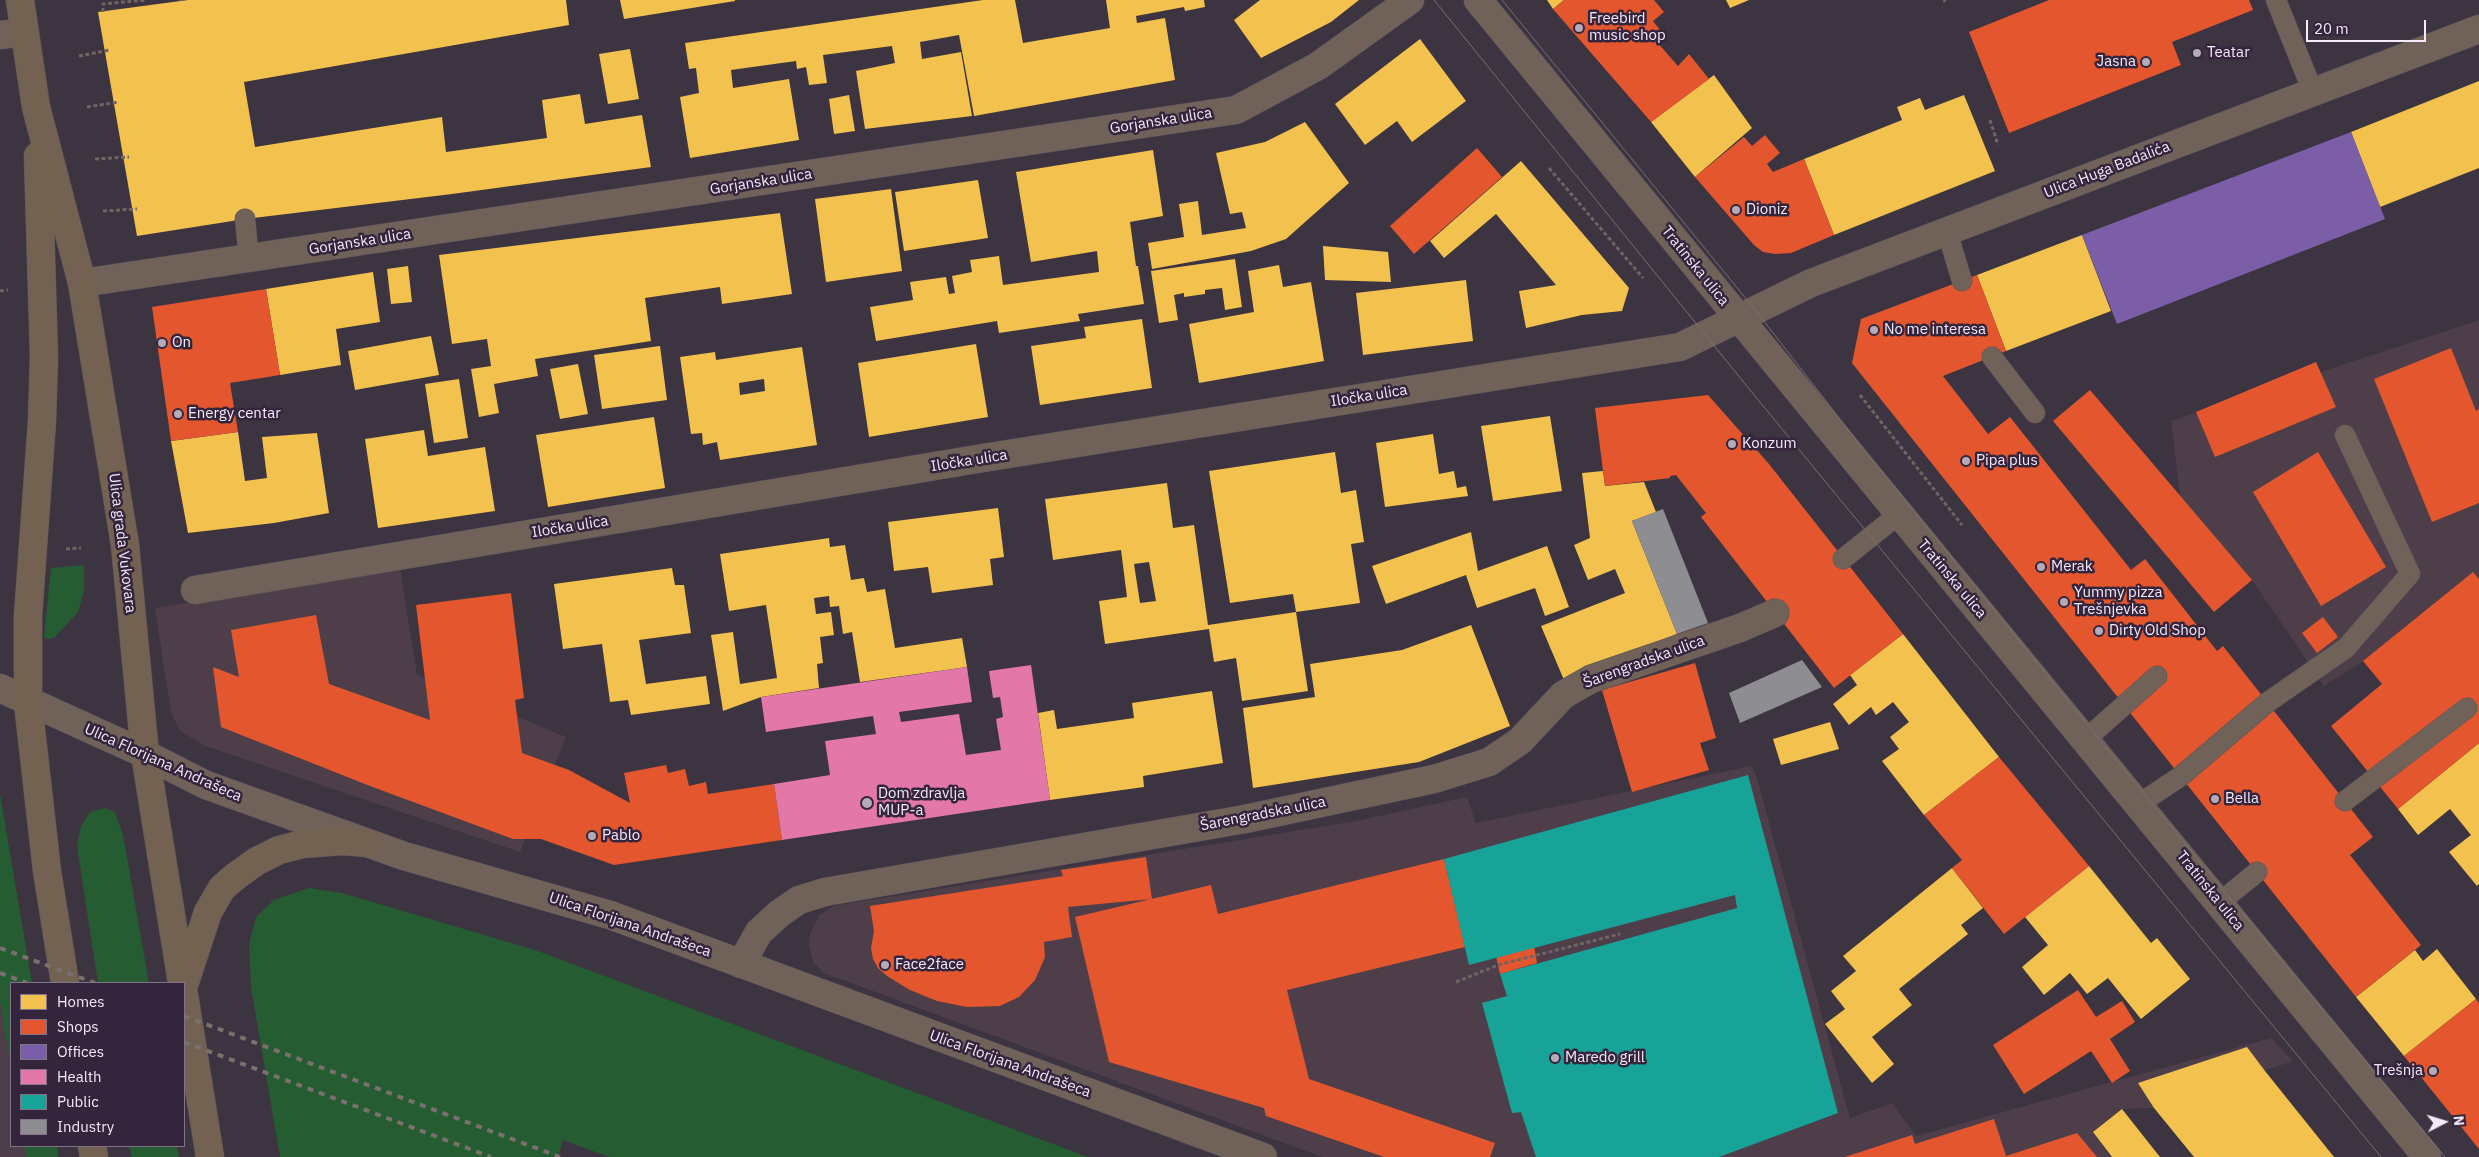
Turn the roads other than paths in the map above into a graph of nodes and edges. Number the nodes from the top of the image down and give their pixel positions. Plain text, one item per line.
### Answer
1 (20, 0) edge
2 (1410, 0) edge
3 (1478, 0) edge
4 (2276, 0) edge
5 (2479, 28) edge
6 (12, 34) edge
7 (2313, 92) junction
8 (36, 107) junction
9 (245, 219) dead end
10 (1947, 231) junction
11 (250, 259) junction
12 (1962, 281) dead end
13 (82, 283) junction
14 (1738, 320) junction
15 (1992, 357) dead end
16 (2035, 413) dead end
17 (2345, 435) dead end
18 (1899, 514) junction
19 (1843, 559) dead end
20 (195, 590) dead end
21 (1776, 613) dead end
22 (2157, 676) dead end
23 (0, 688) edge
24 (28, 703) junction
25 (2467, 708) dead end
26 (2086, 739) junction
27 (145, 754) junction
28 (2345, 801) dead end
29 (2139, 804) junction
30 (366, 843) junction
31 (2257, 872) dead end
32 (2219, 903) junction
33 (741, 964) junction
34 (65, 982) edge
35 (183, 982) edge
36 (184, 982) edge
37 (185, 1001) edge
38 (210, 1157) edge
39 (1262, 1157) edge
40 (2427, 1157) edge

1 - 6 main road, Ulica grada Vukovara
2 - 11 street, Gorjanska ulica
3 - 14 street, Tratinska ulica
4 - 7 lane
5 - 7 street, Ulica Huga Badalića
6 - 8 main road, Ulica grada Vukovara
7 - 10 street, Ulica Huga Badalića
8 - 13 main road, Ulica grada Vukovara
8 - 24 main road, Ulica grada Vukovara
9 - 11 lane
10 - 12 lane
10 - 14 street, Ulica Huga Badalića
11 - 13 street, Gorjanska ulica
13 - 27 main road, Ulica grada Vukovara
14 - 18 street, Tratinska ulica
14 - 20 street, Iločka ulica
15 - 16 lane
17 - 29 lane
18 - 19 lane
18 - 26 street, Tratinska ulica
21 - 33 street, Šarengradska ulica
22 - 26 lane
23 - 24 street, Ulica Florijana Andrašeca
24 - 27 street, Ulica Florijana Andrašeca
24 - 34 main road, Ulica grada Vukovara
25 - 28 lane
26 - 29 street, Tratinska ulica
27 - 30 street, Ulica Florijana Andrašeca
27 - 35 main road, Ulica grada Vukovara
29 - 32 street, Tratinska ulica
30 - 33 street, Ulica Florijana Andrašeca
30 - 36 main road
31 - 32 lane
32 - 40 street, Tratinska ulica
33 - 39 street, Ulica Florijana Andrašeca
37 - 38 main road

